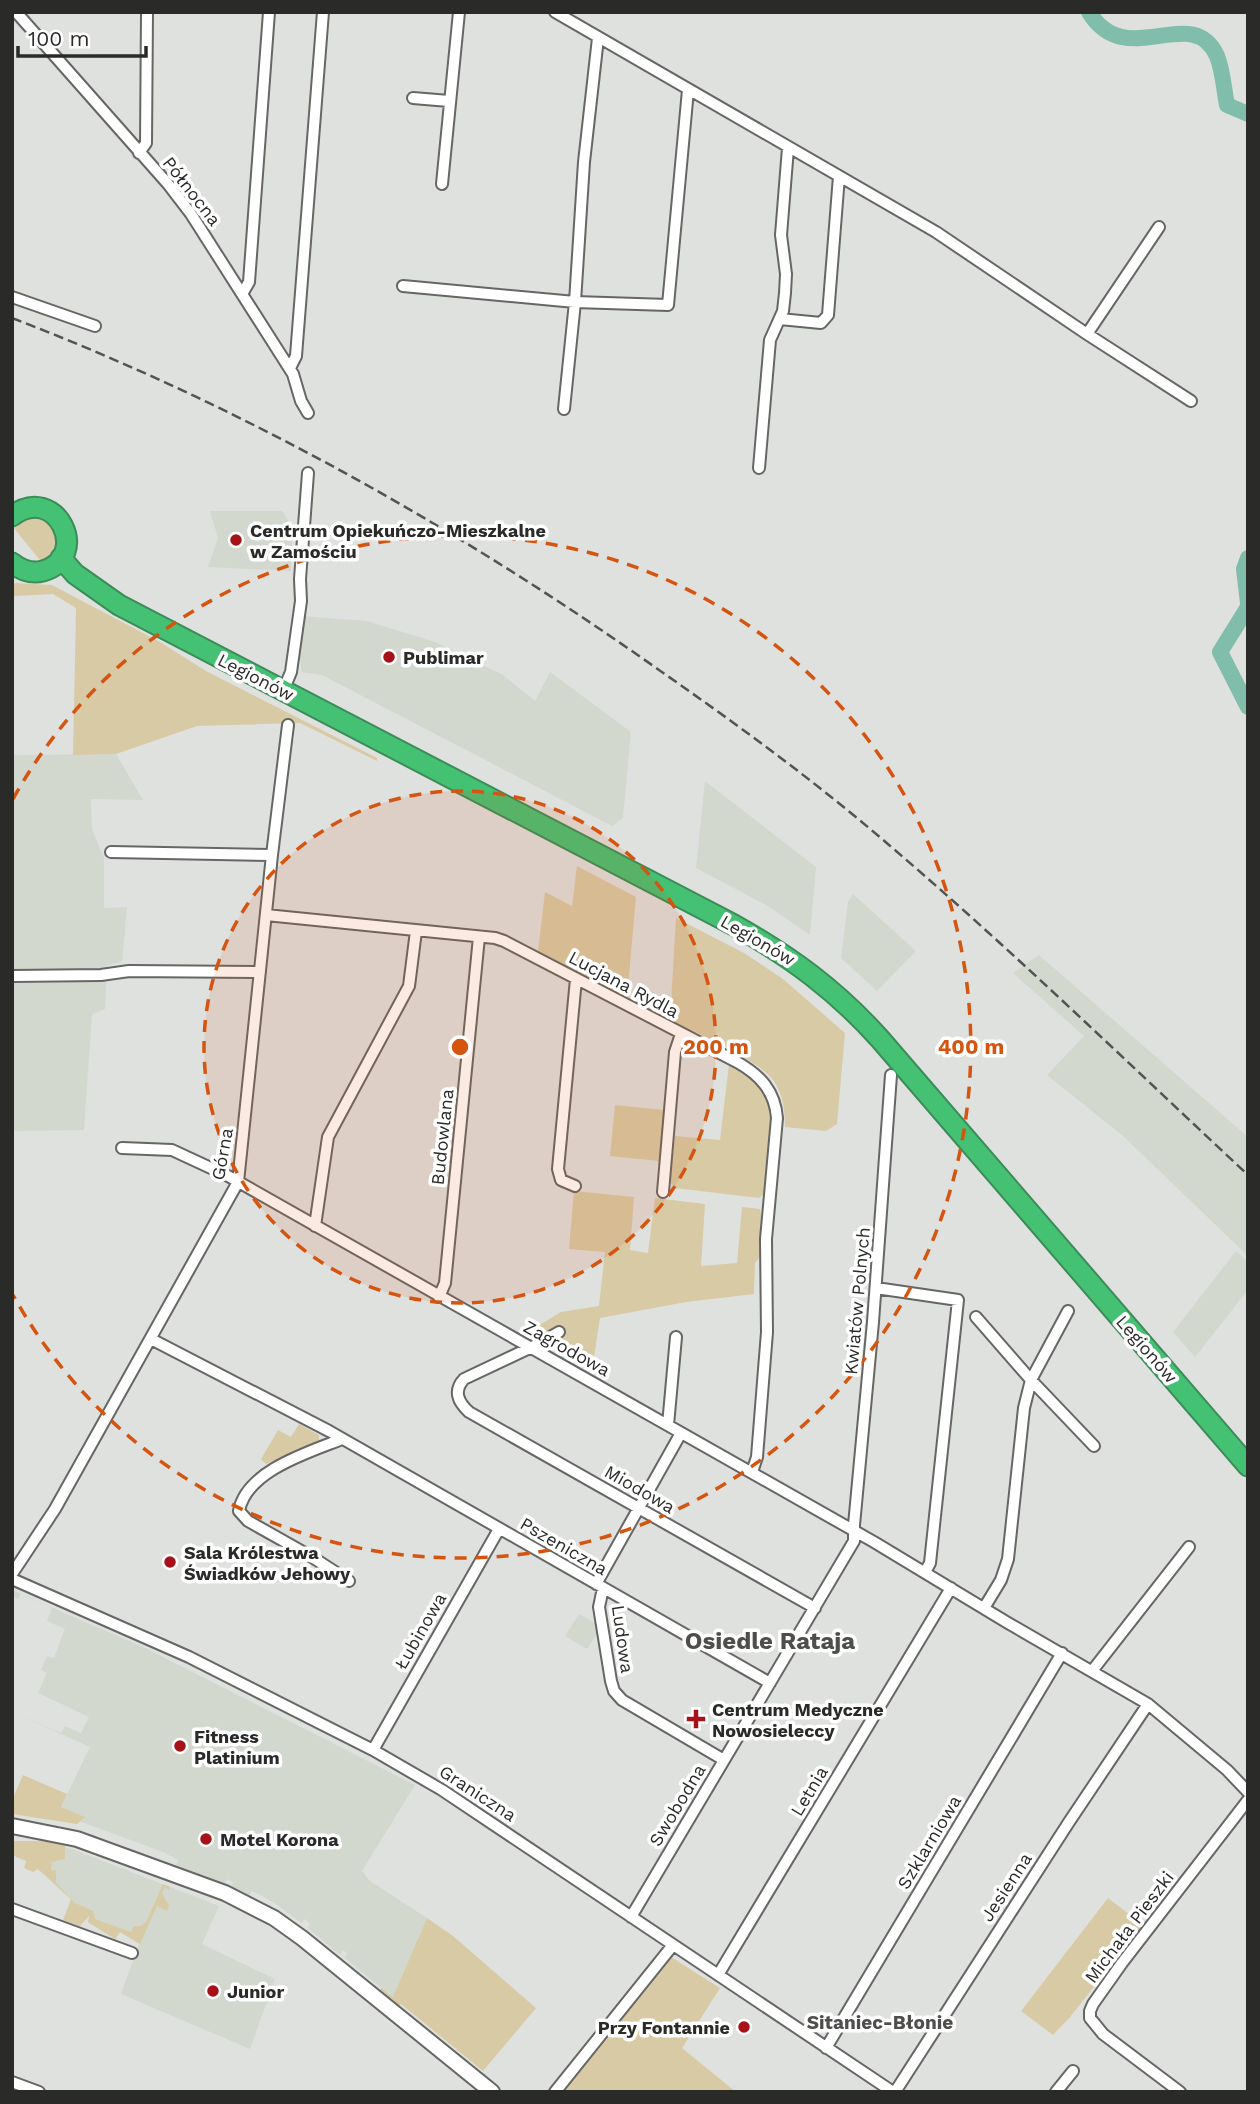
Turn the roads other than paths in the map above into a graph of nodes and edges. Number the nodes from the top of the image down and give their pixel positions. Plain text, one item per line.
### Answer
1 (16, 12) edge
2 (147, 12) edge
3 (269, 12) edge
4 (323, 12) edge
5 (459, 12) edge
6 (555, 12) edge
7 (598, 38) junction
8 (688, 90) junction
9 (413, 98) dead end
10 (449, 101) junction
11 (789, 148) junction
12 (139, 153) junction
13 (839, 176) junction
14 (442, 184) dead end
15 (1159, 227) dead end
16 (403, 286) dead end
17 (242, 293) junction
18 (12, 297) edge
19 (575, 302) junction
20 (780, 319) junction
21 (95, 326) dead end
22 (1087, 334) junction
23 (290, 368) junction
24 (1191, 401) dead end
25 (564, 409) dead end
26 (308, 414) dead end
27 (759, 468) dead end
28 (308, 473) dead end
29 (14, 514) edge
30 (12, 563) edge
31 (53, 564) junction
32 (283, 691) junction
33 (288, 724) dead end
34 (111, 852) dead end
35 (272, 855) junction
36 (266, 915) junction
37 (416, 931) junction
38 (480, 937) junction
39 (260, 972) junction
40 (12, 976) edge
41 (576, 979) junction
42 (681, 1034) junction
43 (891, 1075) dead end
44 (122, 1149) dead end
45 (238, 1182) junction
46 (575, 1185) dead end
47 (663, 1192) dead end
48 (315, 1226) junction
49 (876, 1288) junction
50 (439, 1297) junction
51 (1068, 1311) dead end
52 (976, 1317) dead end
53 (558, 1332) dead end
54 (676, 1337) dead end
55 (151, 1339) junction
56 (529, 1347) junction
57 (1031, 1380) junction
58 (668, 1425) junction
59 (681, 1433) junction
60 (342, 1439) junction
61 (1094, 1446) dead end
62 (1248, 1466) edge
63 (752, 1472) junction
64 (638, 1508) junction
65 (499, 1529) junction
66 (854, 1530) junction
67 (1189, 1547) dead end
68 (925, 1572) junction
69 (12, 1577) edge
70 (349, 1581) dead end
71 (599, 1586) junction
72 (951, 1588) junction
73 (815, 1608) junction
74 (984, 1608) junction
75 (1062, 1653) junction
76 (1092, 1671) junction
77 (770, 1683) junction
78 (1148, 1704) junction
79 (373, 1750) junction
80 (724, 1760) junction
81 (1248, 1791) edge
82 (1248, 1800) edge
83 (12, 1826) edge
84 (36, 1831) junction
85 (12, 1832) edge
86 (12, 1909) edge
87 (631, 1917) junction
88 (673, 1945) junction
89 (132, 1954) dead end
90 (718, 1975) junction
91 (825, 2048) junction
92 (1073, 2071) dead end
93 (19, 2086) edge
94 (1176, 2090) edge
95 (39, 2092) edge
96 (492, 2092) edge
97 (555, 2092) edge
98 (894, 2092) edge
99 (1056, 2092) edge

1 - 12 street, Północna
2 - 12 street
3 - 17 street
4 - 23 street
5 - 10 street
6 - 7 street
7 - 8 street
7 - 19 street
8 - 11 street
8 - 19 street
9 - 10 street
10 - 14 street
11 - 13 street
11 - 20 street
12 - 17 street, Północna
13 - 20 street
13 - 22 street
15 - 22 street
16 - 19 street
17 - 23 street, Północna
18 - 21 street
19 - 25 street
20 - 27 street
22 - 24 street
23 - 26 street, Północna
28 - 32 street
29 - 31 highway
30 - 31 highway, Legionów
31 - 32 highway, Legionów
32 - 62 highway, Legionów
33 - 35 street, Górna
34 - 35 street
35 - 36 street, Górna
36 - 37 street, Lucjana Rydla
36 - 39 street, Górna
37 - 38 street, Lucjana Rydla
37 - 48 street
38 - 41 street, Lucjana Rydla
38 - 50 street, Budowlana
39 - 40 street
39 - 45 street, Górna
41 - 42 street, Lucjana Rydla
41 - 46 street
42 - 47 street
42 - 63 street, Lucjana Rydla
43 - 49 street, Kwiatów Polnych
44 - 45 street, Zagrodowa
45 - 48 street, Zagrodowa
45 - 55 street, Górna
48 - 50 street, Zagrodowa
49 - 66 street, Kwiatów Polnych
49 - 68 street
50 - 56 street, Zagrodowa
51 - 57 street
52 - 57 street
53 - 56 street
54 - 58 street
55 - 60 street, Pszeniczna
55 - 69 street, Górna
56 - 58 street, Zagrodowa
56 - 64 street, Miodowa
57 - 61 street
57 - 74 street
58 - 59 street, Zagrodowa
59 - 63 street, Zagrodowa
59 - 64 street
60 - 65 street, Pszeniczna
60 - 70 street
63 - 66 street, Zagrodowa
64 - 71 street
64 - 73 street, Miodowa
65 - 71 street, Pszeniczna
65 - 79 street, Łubinowa
66 - 68 street, Zagrodowa
66 - 73 street, Swobodna
67 - 76 street
68 - 72 street, Zagrodowa
69 - 79 street, Graniczna
71 - 77 street, Pszeniczna
71 - 80 street, Ludowa
72 - 74 street, Zagrodowa
72 - 90 street, Letnia
73 - 77 street, Swobodna
74 - 75 street, Zagrodowa
75 - 76 street, Zagrodowa
75 - 91 street, Szklarniowa
76 - 78 street, Zagrodowa
77 - 80 street, Swobodna
78 - 81 street, Zagrodowa
78 - 98 street, Jesienna
79 - 87 street, Graniczna
80 - 87 street, Swobodna
82 - 94 street, Michała Pieszki
83 - 84 street
84 - 85 street
84 - 96 street
86 - 89 street
87 - 88 street, Graniczna
88 - 90 street, Graniczna
88 - 97 street
90 - 91 street, Graniczna
91 - 98 street, Graniczna
92 - 99 street
93 - 95 street

